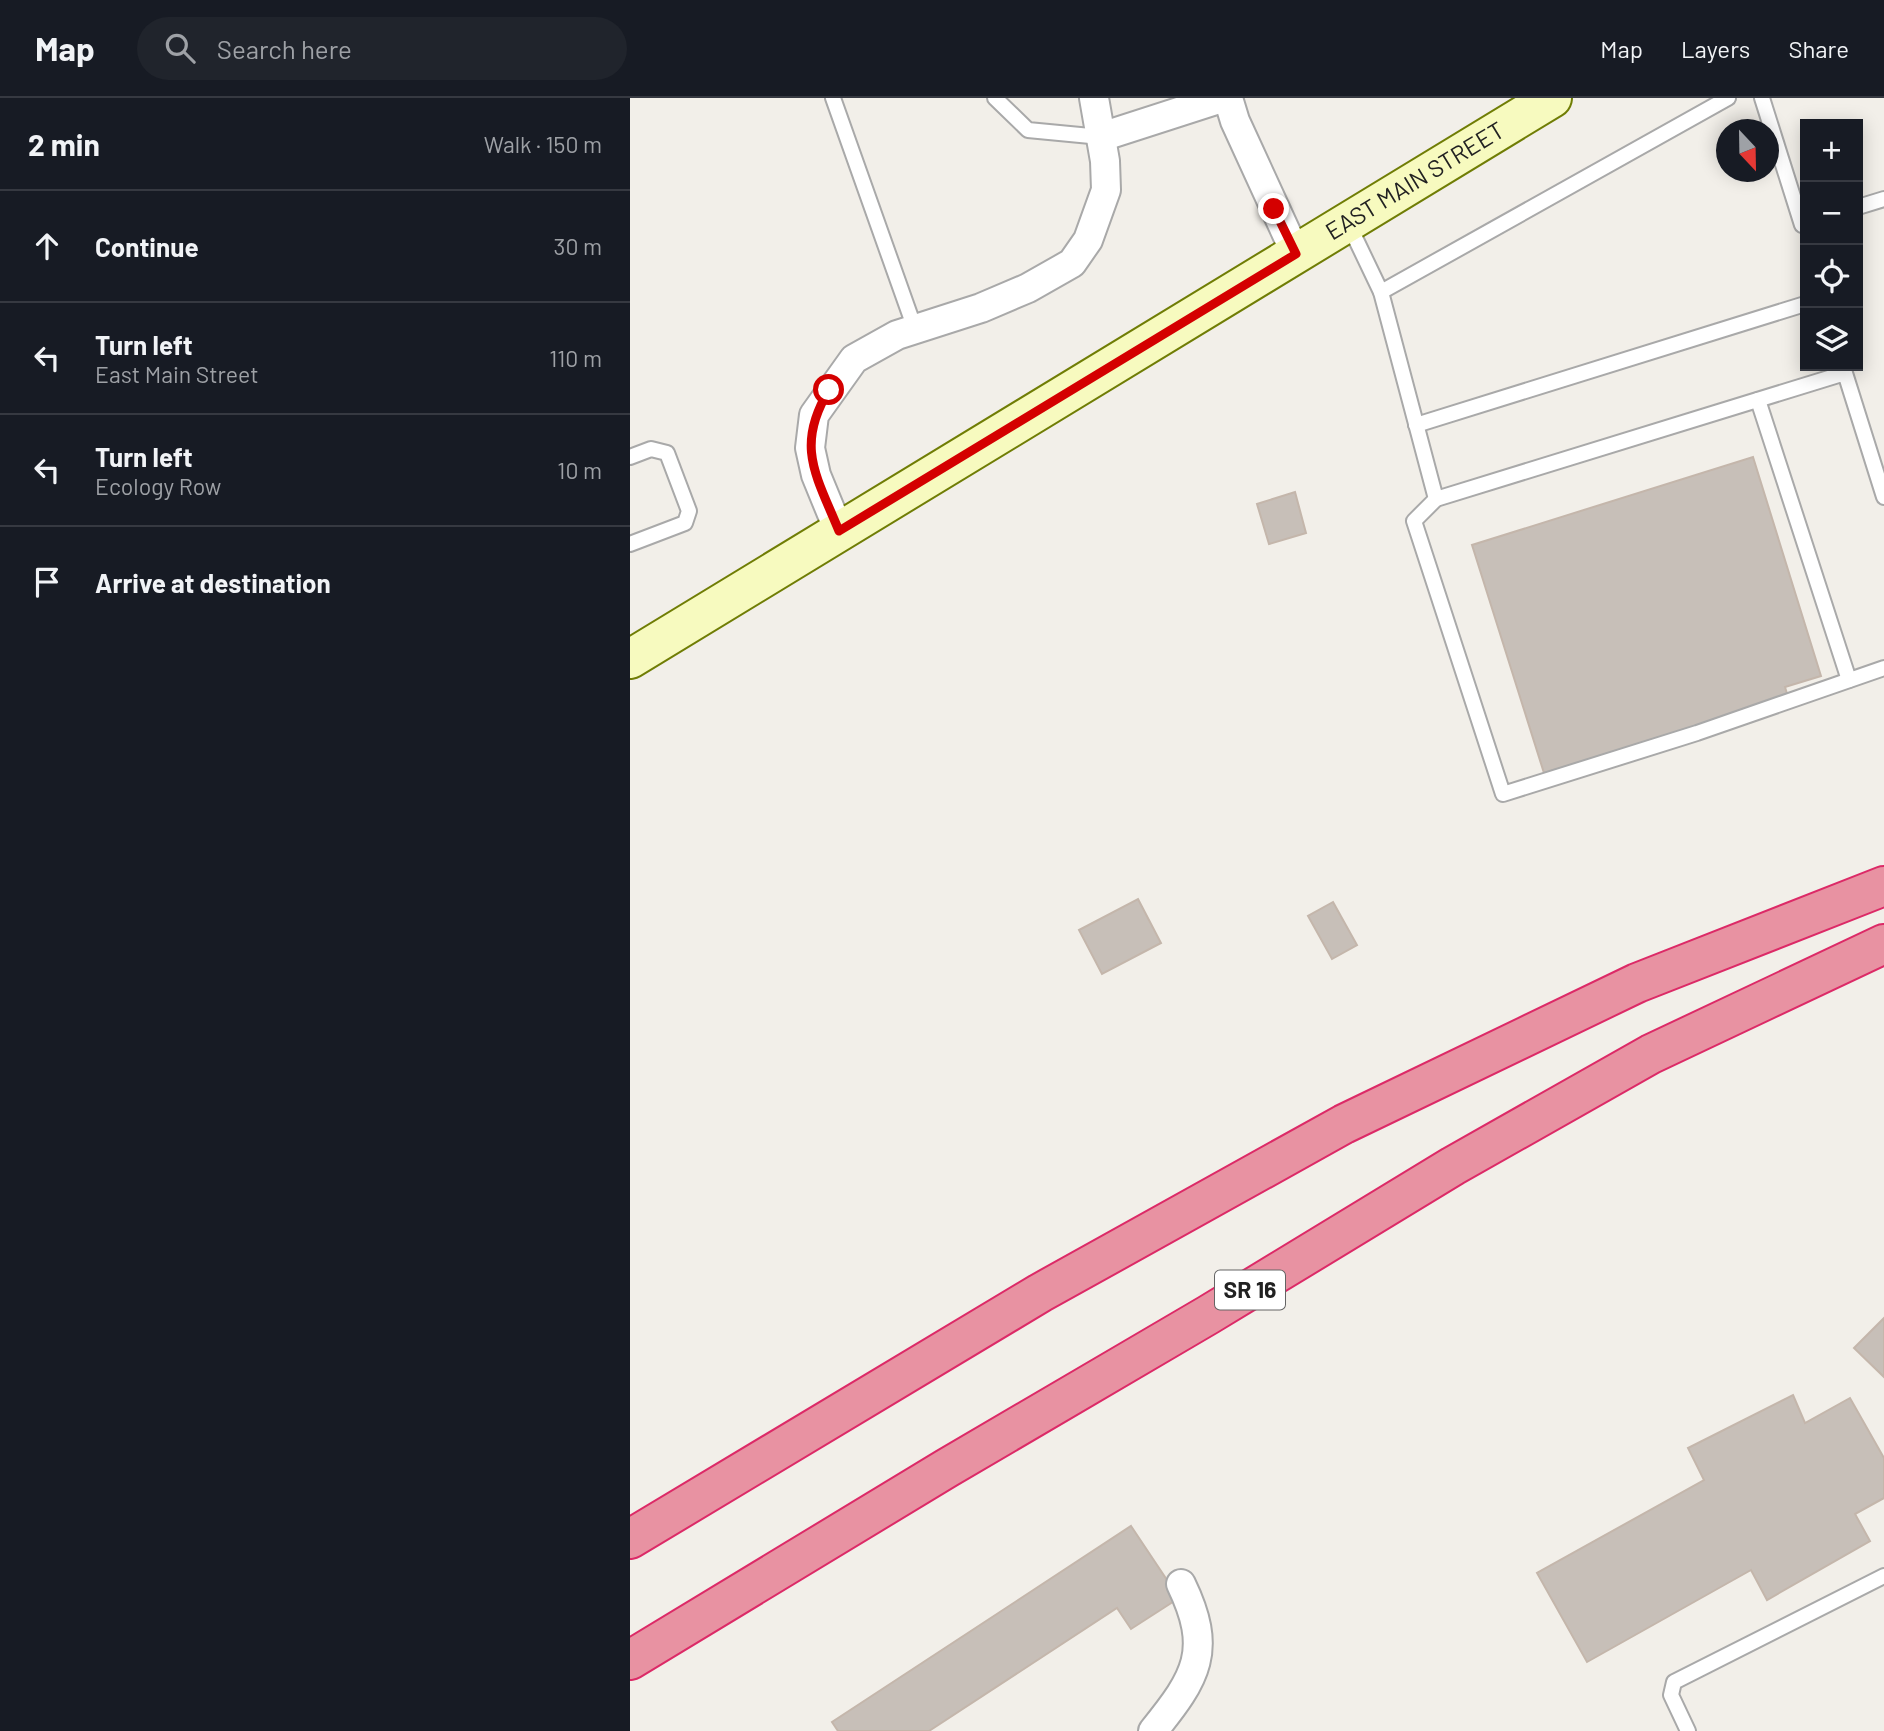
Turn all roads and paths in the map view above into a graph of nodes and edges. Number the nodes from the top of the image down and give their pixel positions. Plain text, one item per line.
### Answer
1 (834, 98) edge
2 (995, 98) edge
3 (1094, 98) edge
4 (1222, 98) edge
5 (1228, 98) edge
6 (1552, 98) edge
7 (1728, 98) edge
8 (1762, 98) edge
9 (1101, 137) junction
10 (1884, 199) edge
11 (1863, 205) edge
12 (1800, 216) edge
13 (1349, 225) junction
14 (1296, 254) junction
15 (1381, 292) junction
16 (1800, 305) edge
17 (915, 330) junction
18 (1841, 371) edge
19 (1844, 371) edge
20 (1758, 400) junction
21 (1416, 425) junction
22 (630, 457) edge
23 (1884, 497) edge
24 (1436, 499) junction
25 (839, 531) junction
26 (630, 544) edge
27 (630, 659) edge
28 (1884, 668) edge
29 (1849, 680) junction
30 (1884, 886) edge
31 (1884, 944) edge
32 (630, 1539) edge
33 (1884, 1576) edge
34 (1181, 1584) dead end
35 (630, 1660) edge
36 (1153, 1731) edge
37 (1688, 1731) edge

1 - 17 lane
2 - 9 lane
3 - 9 street
4 - 9 street
5 - 14 street
6 - 13 main road, EAST MAIN STREET
7 - 15 lane
8 - 12 lane
9 - 17 street
10 - 11 lane
13 - 14 main road, EAST MAIN STREET
13 - 15 lane
14 - 25 main road, EAST MAIN STREET
15 - 21 lane
16 - 21 lane
17 - 25 street
18 - 20 lane
19 - 23 lane
20 - 24 lane
20 - 29 lane
21 - 24 lane
22 - 26 lane
24 - 29 lane
25 - 27 main road, EAST MAIN STREET
28 - 29 lane
30 - 32 highway
31 - 35 highway, SR 16
33 - 37 lane
34 - 36 street

